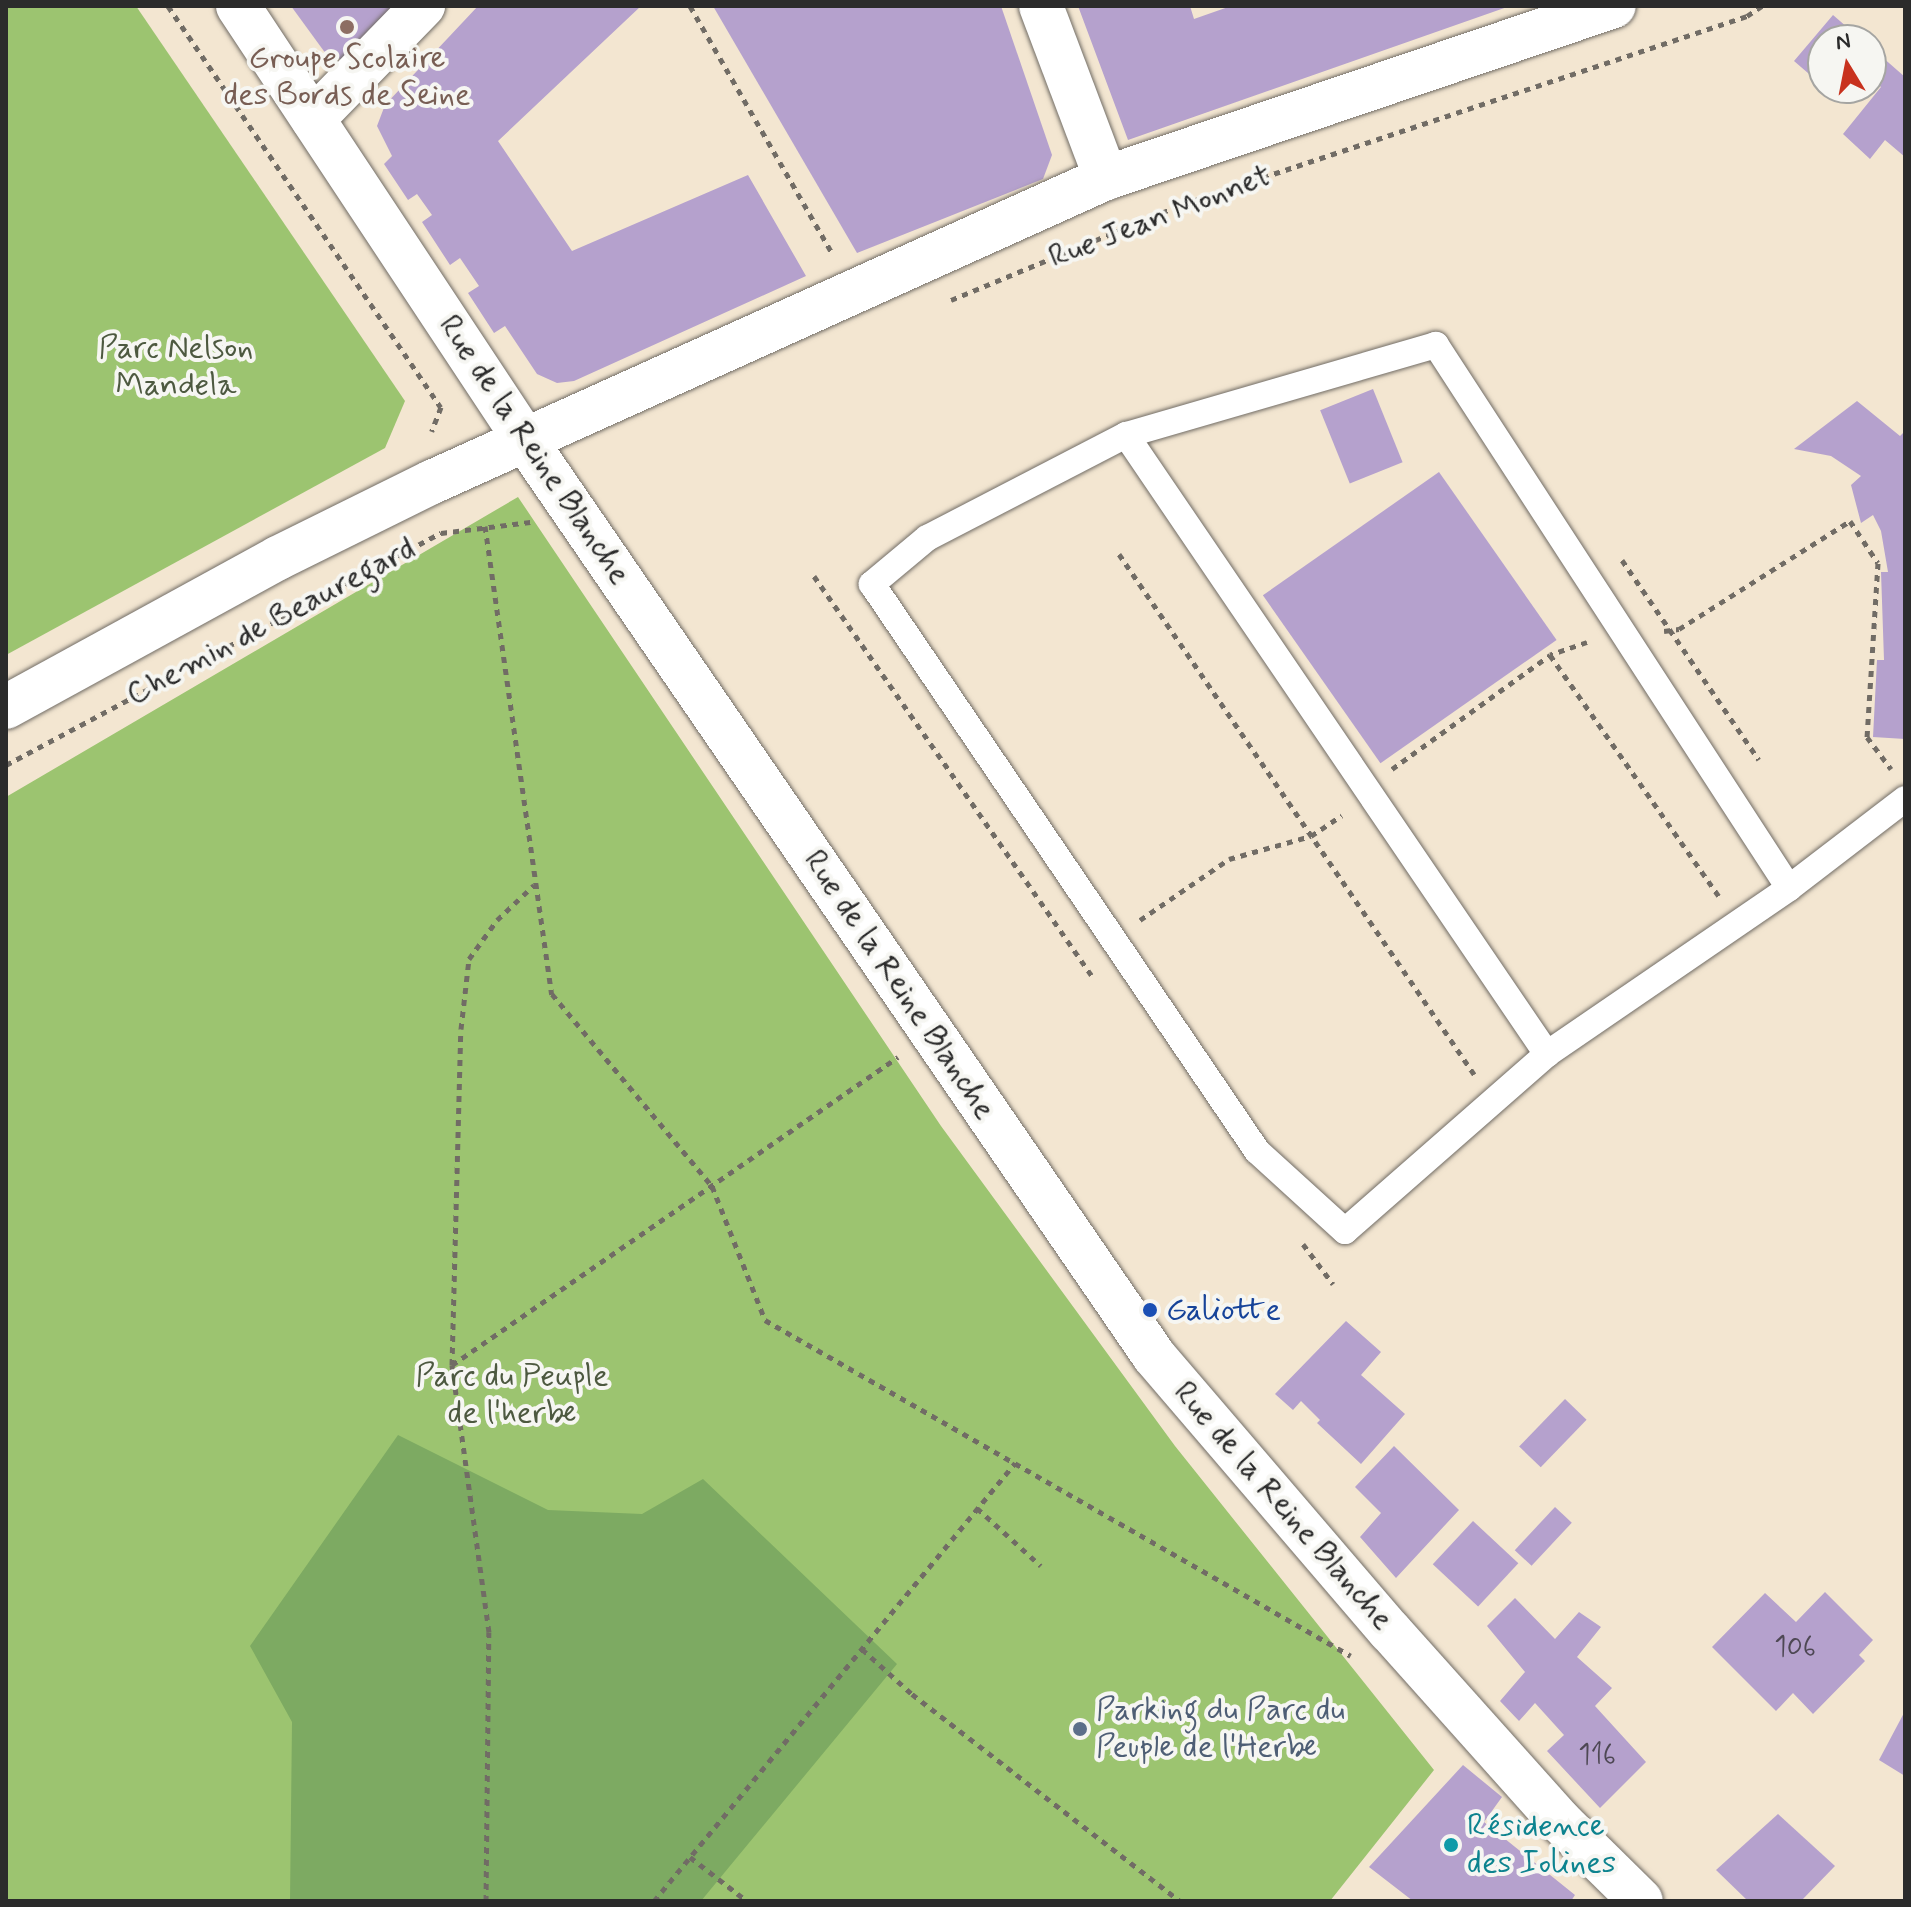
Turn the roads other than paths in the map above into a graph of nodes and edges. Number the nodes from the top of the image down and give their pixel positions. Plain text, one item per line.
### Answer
1 (238, 6) edge
2 (423, 6) edge
3 (1041, 6) edge
4 (1614, 6) edge
5 (313, 119) junction
6 (1106, 178) junction
7 (1126, 435) junction
8 (525, 440) junction
9 (6, 707) edge
10 (1900, 787) edge
11 (1789, 888) junction
12 (1547, 1054) junction
13 (1641, 1901) edge

1 - 5 street, Rue de la Reine Blanche
2 - 5 street
3 - 6 street
4 - 6 street, Rue Jean Monnet
5 - 8 street, Rue de la Reine Blanche
6 - 8 street, Rue Jean Monnet
7 - 11 lane
7 - 12 lane
7 - 12 lane
8 - 9 street, Chemin de Beauregard
8 - 13 street, Rue de la Reine Blanche
10 - 11 lane
11 - 12 lane

